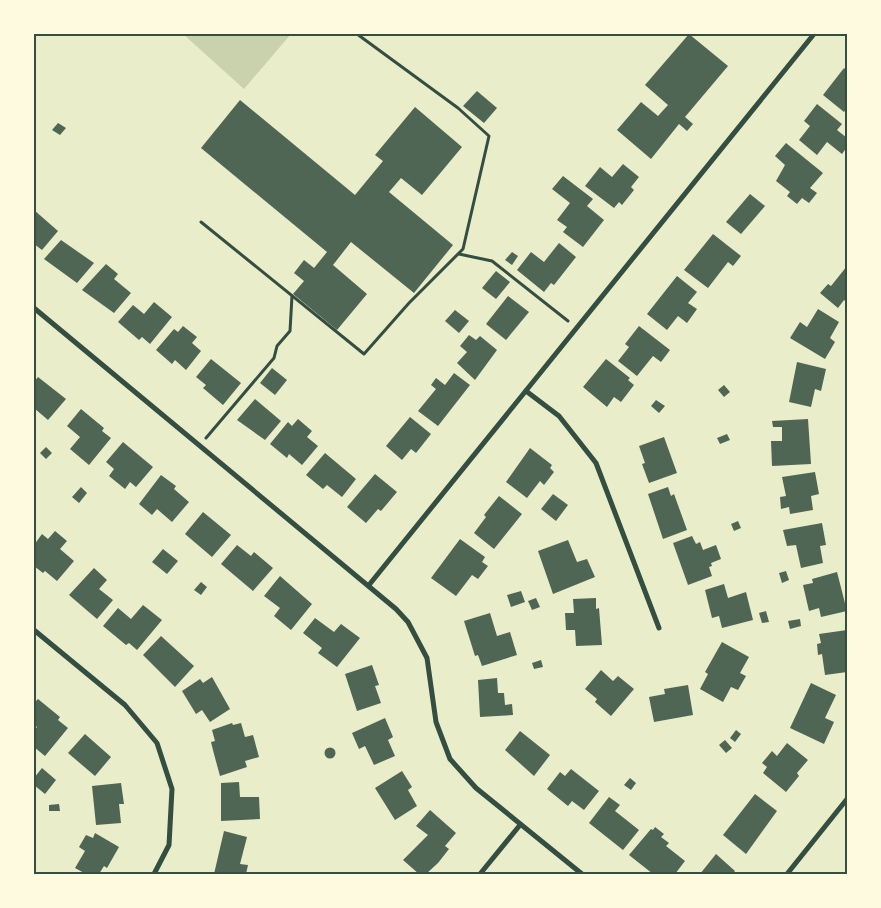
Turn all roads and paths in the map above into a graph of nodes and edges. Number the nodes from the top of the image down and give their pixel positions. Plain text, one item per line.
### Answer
1 (357, 34) edge
2 (814, 34) edge
3 (201, 222) dead end
4 (459, 254) junction
5 (292, 296) junction
6 (34, 308) edge
7 (576, 328) junction
8 (526, 391) junction
9 (200, 446) junction
10 (369, 585) junction
11 (659, 628) dead end
12 (34, 630) edge
13 (847, 799) edge
14 (520, 825) junction
15 (154, 874) edge
16 (480, 874) edge
17 (582, 874) edge
18 (787, 874) edge

1 - 4 path
2 - 7 street
3 - 5 path
4 - 5 path
4 - 7 path
5 - 9 path
6 - 9 street
7 - 8 street
8 - 10 street
8 - 11 street
9 - 10 street
10 - 14 street
12 - 15 street
13 - 18 street
14 - 16 street
14 - 17 street

